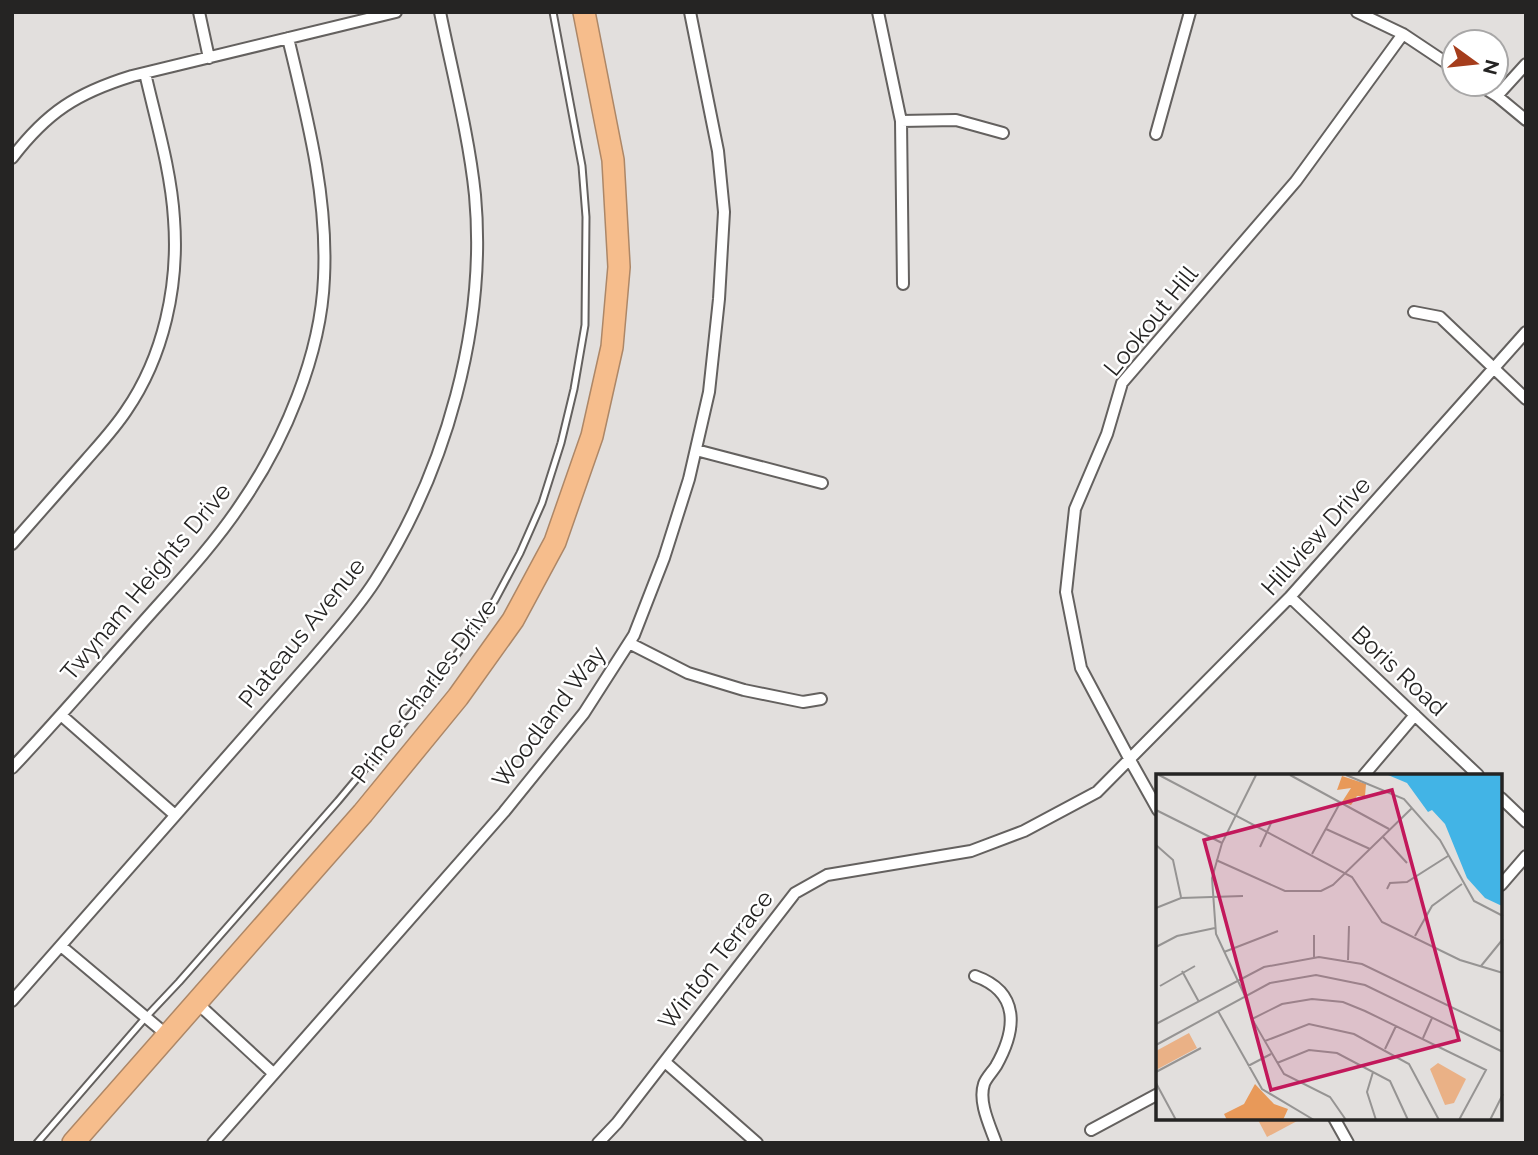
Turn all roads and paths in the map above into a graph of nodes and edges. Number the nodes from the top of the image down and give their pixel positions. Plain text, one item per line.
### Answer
1 (199, 12) edge
2 (396, 12) edge
3 (440, 12) edge
4 (554, 12) edge
5 (583, 12) edge
6 (690, 12) edge
7 (878, 12) edge
8 (1190, 12) edge
9 (1357, 12) edge
10 (1403, 34) junction
11 (288, 38) junction
12 (209, 58) junction
13 (1440, 59) edge
14 (1526, 64) edge
15 (145, 73) junction
16 (1510, 82) edge
17 (1499, 98) edge
18 (1526, 120) edge
19 (901, 121) junction
20 (1003, 133) dead end
21 (1156, 134) dead end
22 (12, 158) edge
23 (903, 284) dead end
24 (1414, 312) dead end
25 (1526, 332) edge
26 (1493, 368) junction
27 (1526, 399) edge
28 (696, 450) junction
29 (822, 483) dead end
30 (12, 544) edge
31 (1290, 597) junction
32 (629, 643) junction
33 (821, 699) dead end
34 (61, 715) junction
35 (1415, 715) junction
36 (1130, 760) junction
37 (12, 768) edge
38 (1365, 774) edge
39 (1477, 774) edge
40 (1503, 800) edge
41 (1156, 806) edge
42 (175, 815) junction
43 (1526, 822) edge
44 (1526, 856) edge
45 (1503, 883) edge
46 (61, 946) junction
47 (975, 976) dead end
48 (12, 1002) edge
49 (196, 1002) junction
50 (146, 1017) junction
51 (167, 1035) junction
52 (665, 1062) junction
53 (273, 1073) junction
54 (1156, 1095) edge
55 (1335, 1120) edge
56 (1091, 1130) dead end
57 (37, 1143) edge
58 (73, 1143) edge
59 (212, 1143) edge
60 (598, 1143) edge
61 (757, 1143) edge
62 (996, 1143) edge
63 (1348, 1143) edge

1 - 12 street
2 - 11 street
3 - 42 street, Plateaus Avenue
4 - 50 lane
5 - 49 highway, Prince Charles Drive
6 - 28 street, Woodland Way
7 - 19 street
8 - 21 street
9 - 10 street
10 - 13 street
10 - 36 street, Lookout Hill
11 - 12 street
11 - 34 street, Twynam Heights Drive
12 - 15 street
14 - 16 street
15 - 22 street
15 - 30 street
17 - 18 street
19 - 20 street
19 - 23 street
24 - 26 street
25 - 26 street, Hillview Drive
26 - 27 street
26 - 31 street, Hillview Drive
28 - 29 street
28 - 32 street, Woodland Way
31 - 35 street, Boris Road
31 - 36 street, Hillview Drive
32 - 33 street
32 - 53 street, Woodland Way
34 - 37 street, Twynam Heights Drive
34 - 42 street
35 - 38 street
35 - 39 street, Boris Road
36 - 41 street, Lookout Hill
36 - 52 street, Winton Terrace
40 - 43 street
42 - 46 street, Plateaus Avenue
44 - 45 street
46 - 48 street, Plateaus Avenue
46 - 50 street
47 - 62 street
49 - 51 highway, Prince Charles Drive
49 - 53 street
50 - 51 street
50 - 57 lane
51 - 58 highway, Prince Charles Drive
52 - 60 street, Winton Terrace
52 - 61 street
53 - 59 street, Woodland Way
54 - 56 street
55 - 63 street

